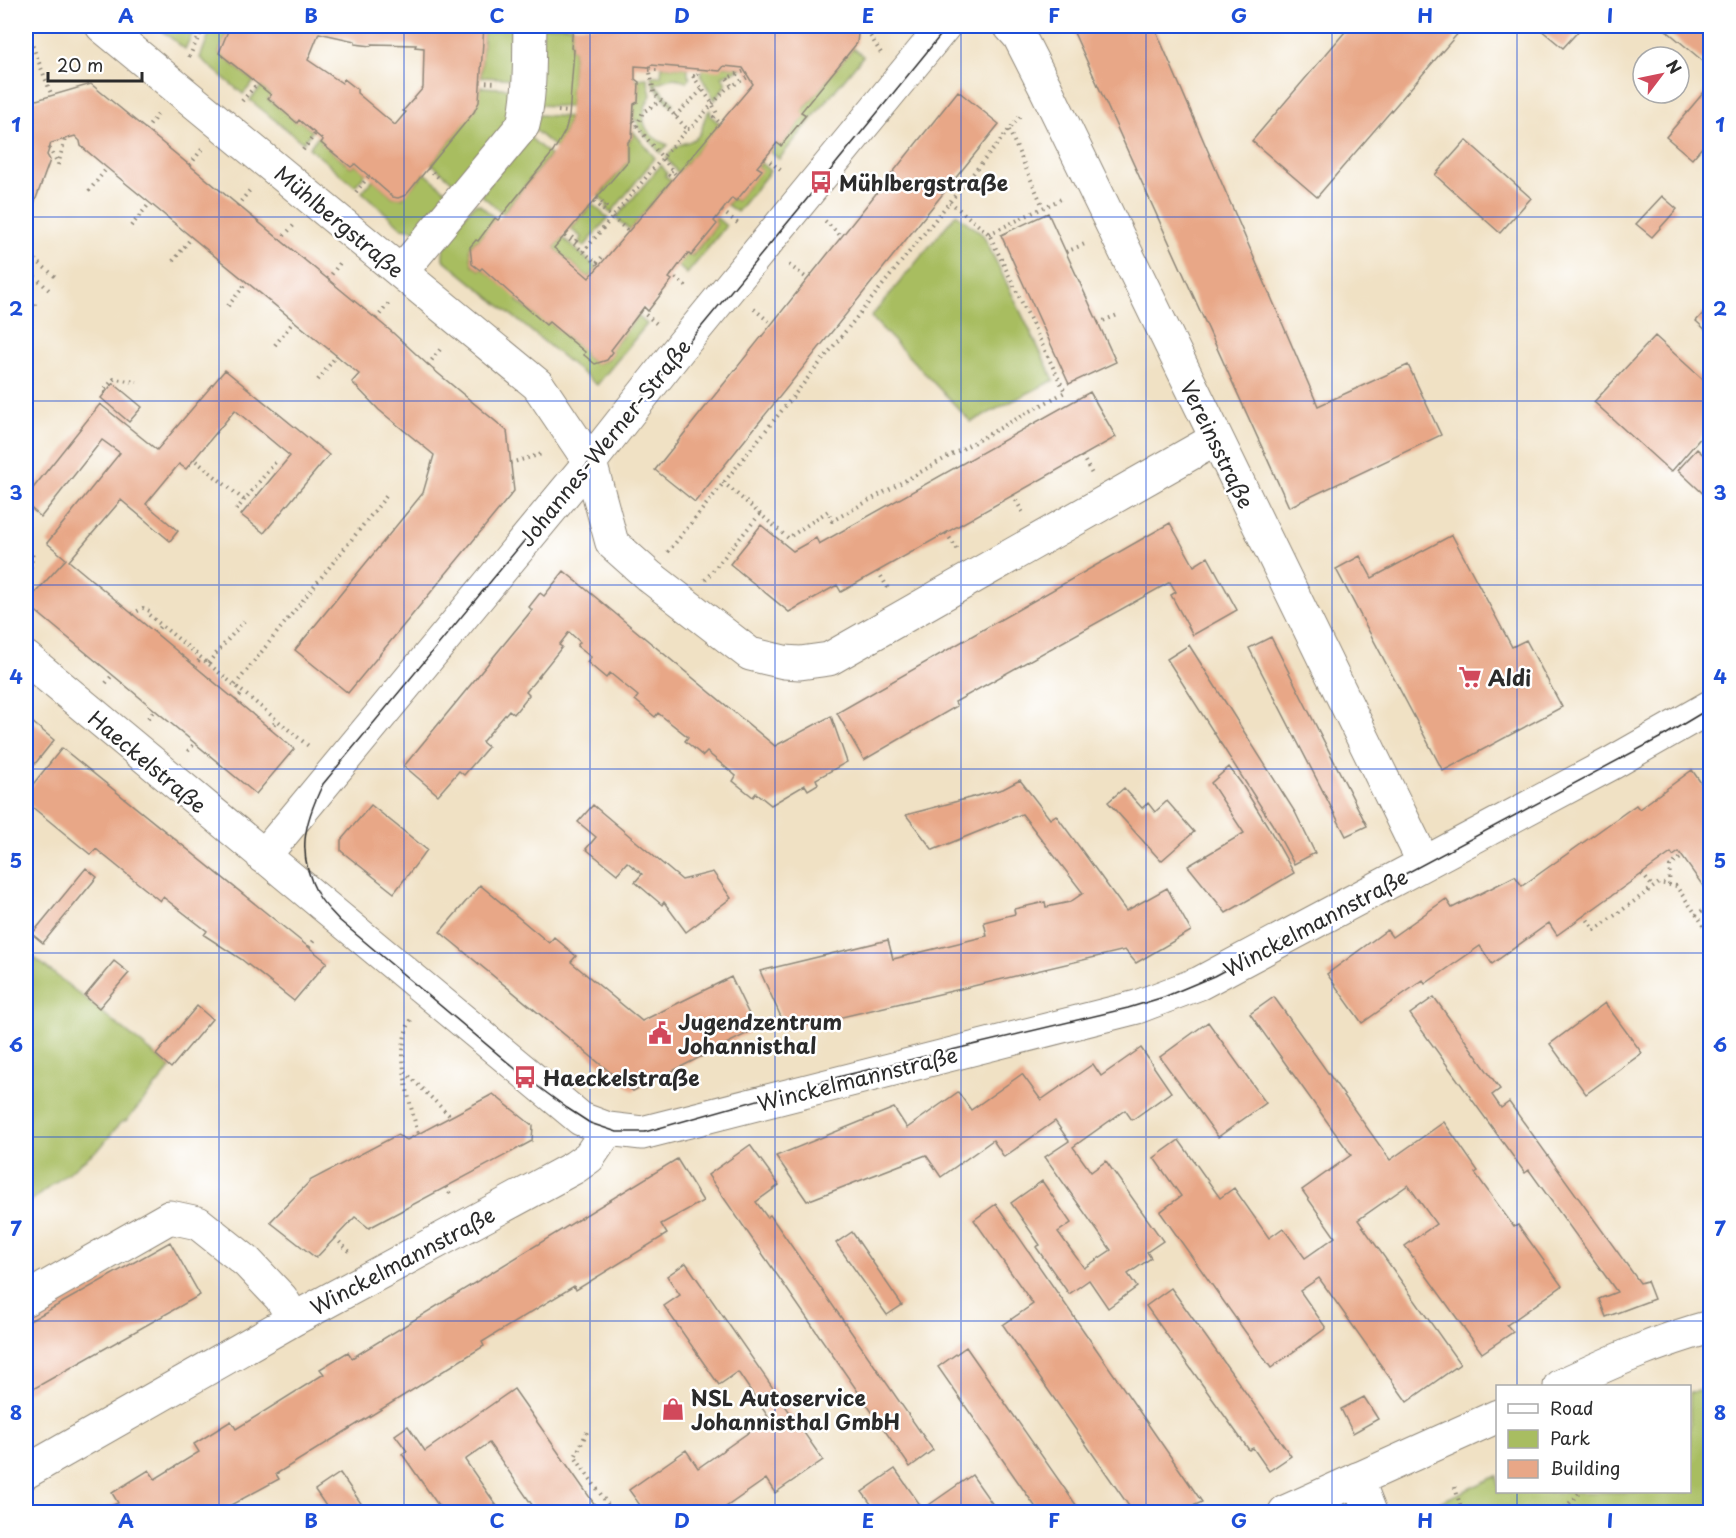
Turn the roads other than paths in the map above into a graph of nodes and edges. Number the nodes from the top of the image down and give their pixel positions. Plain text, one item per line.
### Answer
1 (102, 26) edge
2 (530, 26) edge
3 (944, 26) edge
4 (1010, 26) edge
5 (398, 285) junction
6 (1216, 439) junction
7 (590, 462) junction
8 (26, 658) edge
9 (1710, 707) edge
10 (263, 857) junction
11 (1424, 863) junction
12 (609, 1129) junction
13 (26, 1299) edge
14 (294, 1319) junction
15 (1710, 1328) edge
16 (1562, 1385) edge
17 (1496, 1416) edge
18 (26, 1472) edge
19 (1357, 1479) junction
20 (1285, 1512) edge
21 (1370, 1512) edge

1 - 5 street, Mühlbergstraße
2 - 5 street
3 - 7 street, Johannes-Werner-Straße
4 - 6 street, Vereinsstraße
5 - 7 street, Mühlbergstraße
6 - 7 street, Mühlbergstraße
6 - 11 street, Vereinsstraße
7 - 10 street, Johannes-Werner-Straße
8 - 10 street, Haeckelstraße
9 - 11 street, Winckelmannstraße
10 - 12 street, Haeckelstraße
11 - 12 street, Winckelmannstraße
12 - 14 street, Winckelmannstraße
13 - 14 street
14 - 18 street, Winckelmannstraße
15 - 16 street
17 - 19 street
19 - 20 street
19 - 21 street

